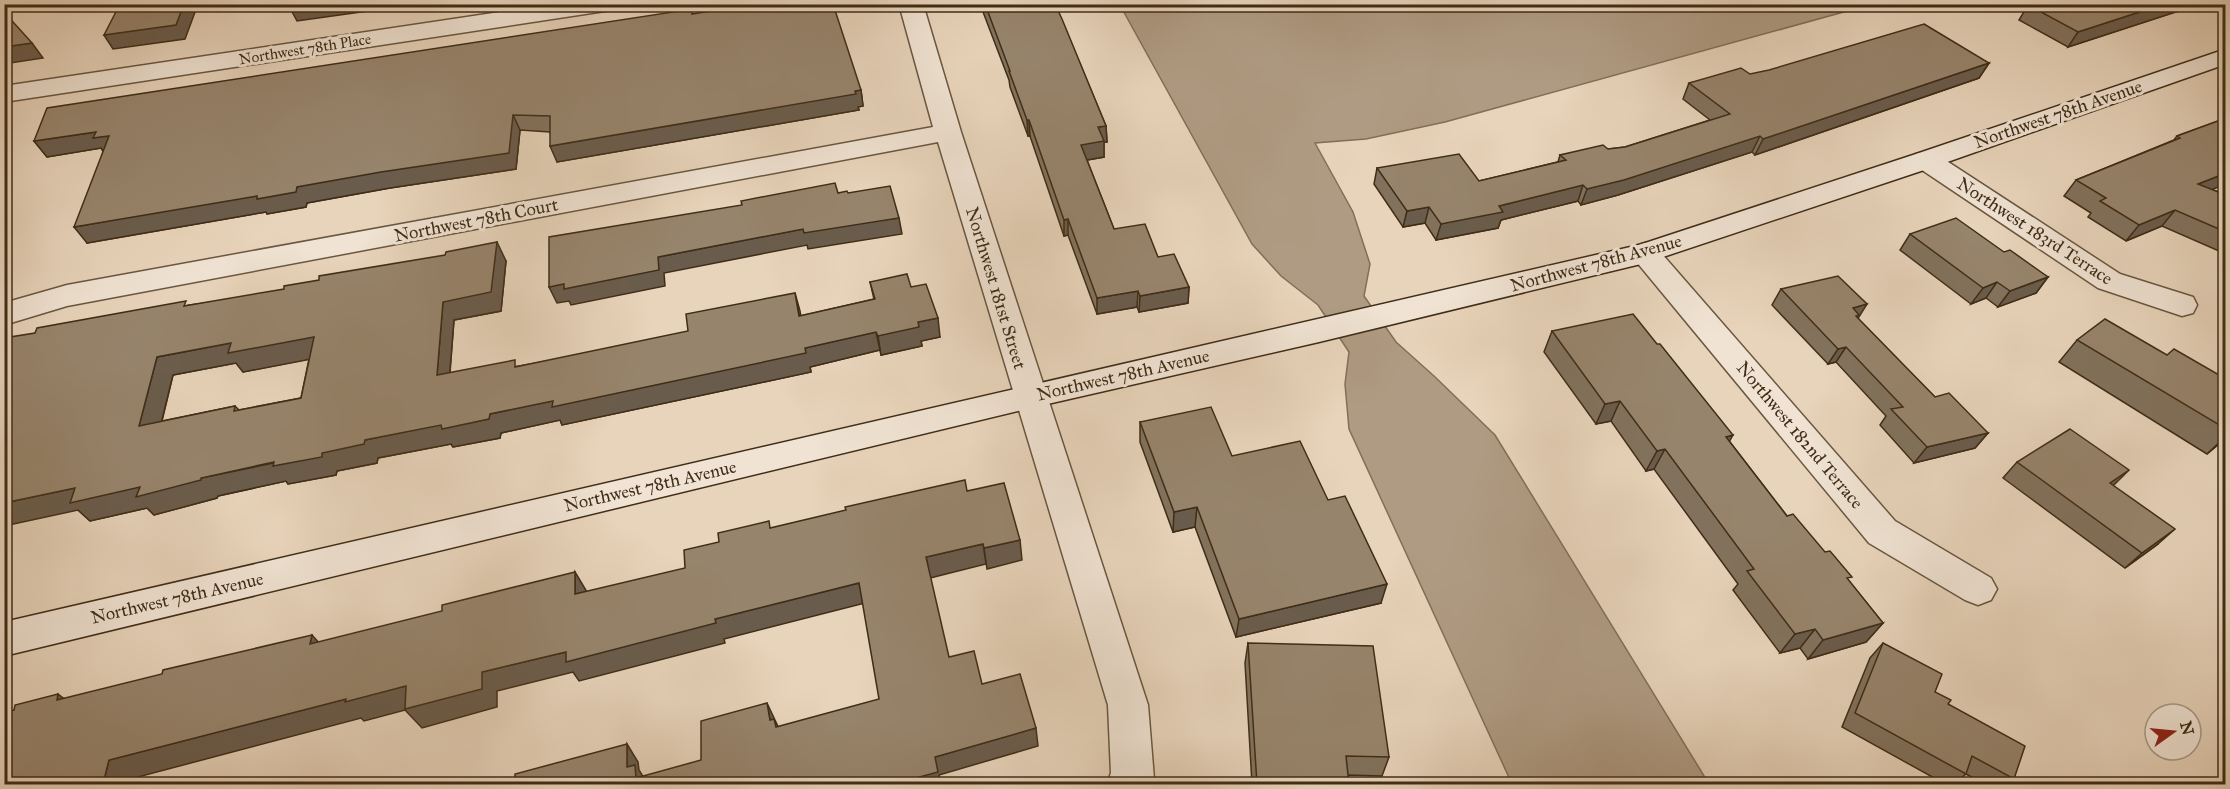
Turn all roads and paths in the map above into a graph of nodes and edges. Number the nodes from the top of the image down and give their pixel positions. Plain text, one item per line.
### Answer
1 (605, 4) edge
2 (911, 4) edge
3 (2226, 56) edge
4 (4, 94) edge
5 (948, 132) junction
6 (1926, 160) junction
7 (1645, 253) junction
8 (2182, 304) dead end
9 (4, 314) edge
10 (1030, 396) junction
11 (1978, 588) dead end
12 (4, 639) edge
13 (1130, 782) edge

1 - 4 street, Northwest 78th Place
2 - 5 street, Northwest 181st Street
3 - 6 street, Northwest 78th Avenue
5 - 9 street, Northwest 78th Court
5 - 10 street, Northwest 181st Street
6 - 7 street, Northwest 78th Avenue
6 - 8 street, Northwest 183rd Terrace
7 - 10 street, Northwest 78th Avenue
7 - 11 street, Northwest 182nd Terrace
10 - 12 street, Northwest 78th Avenue
10 - 13 street, Northwest 181st Street

